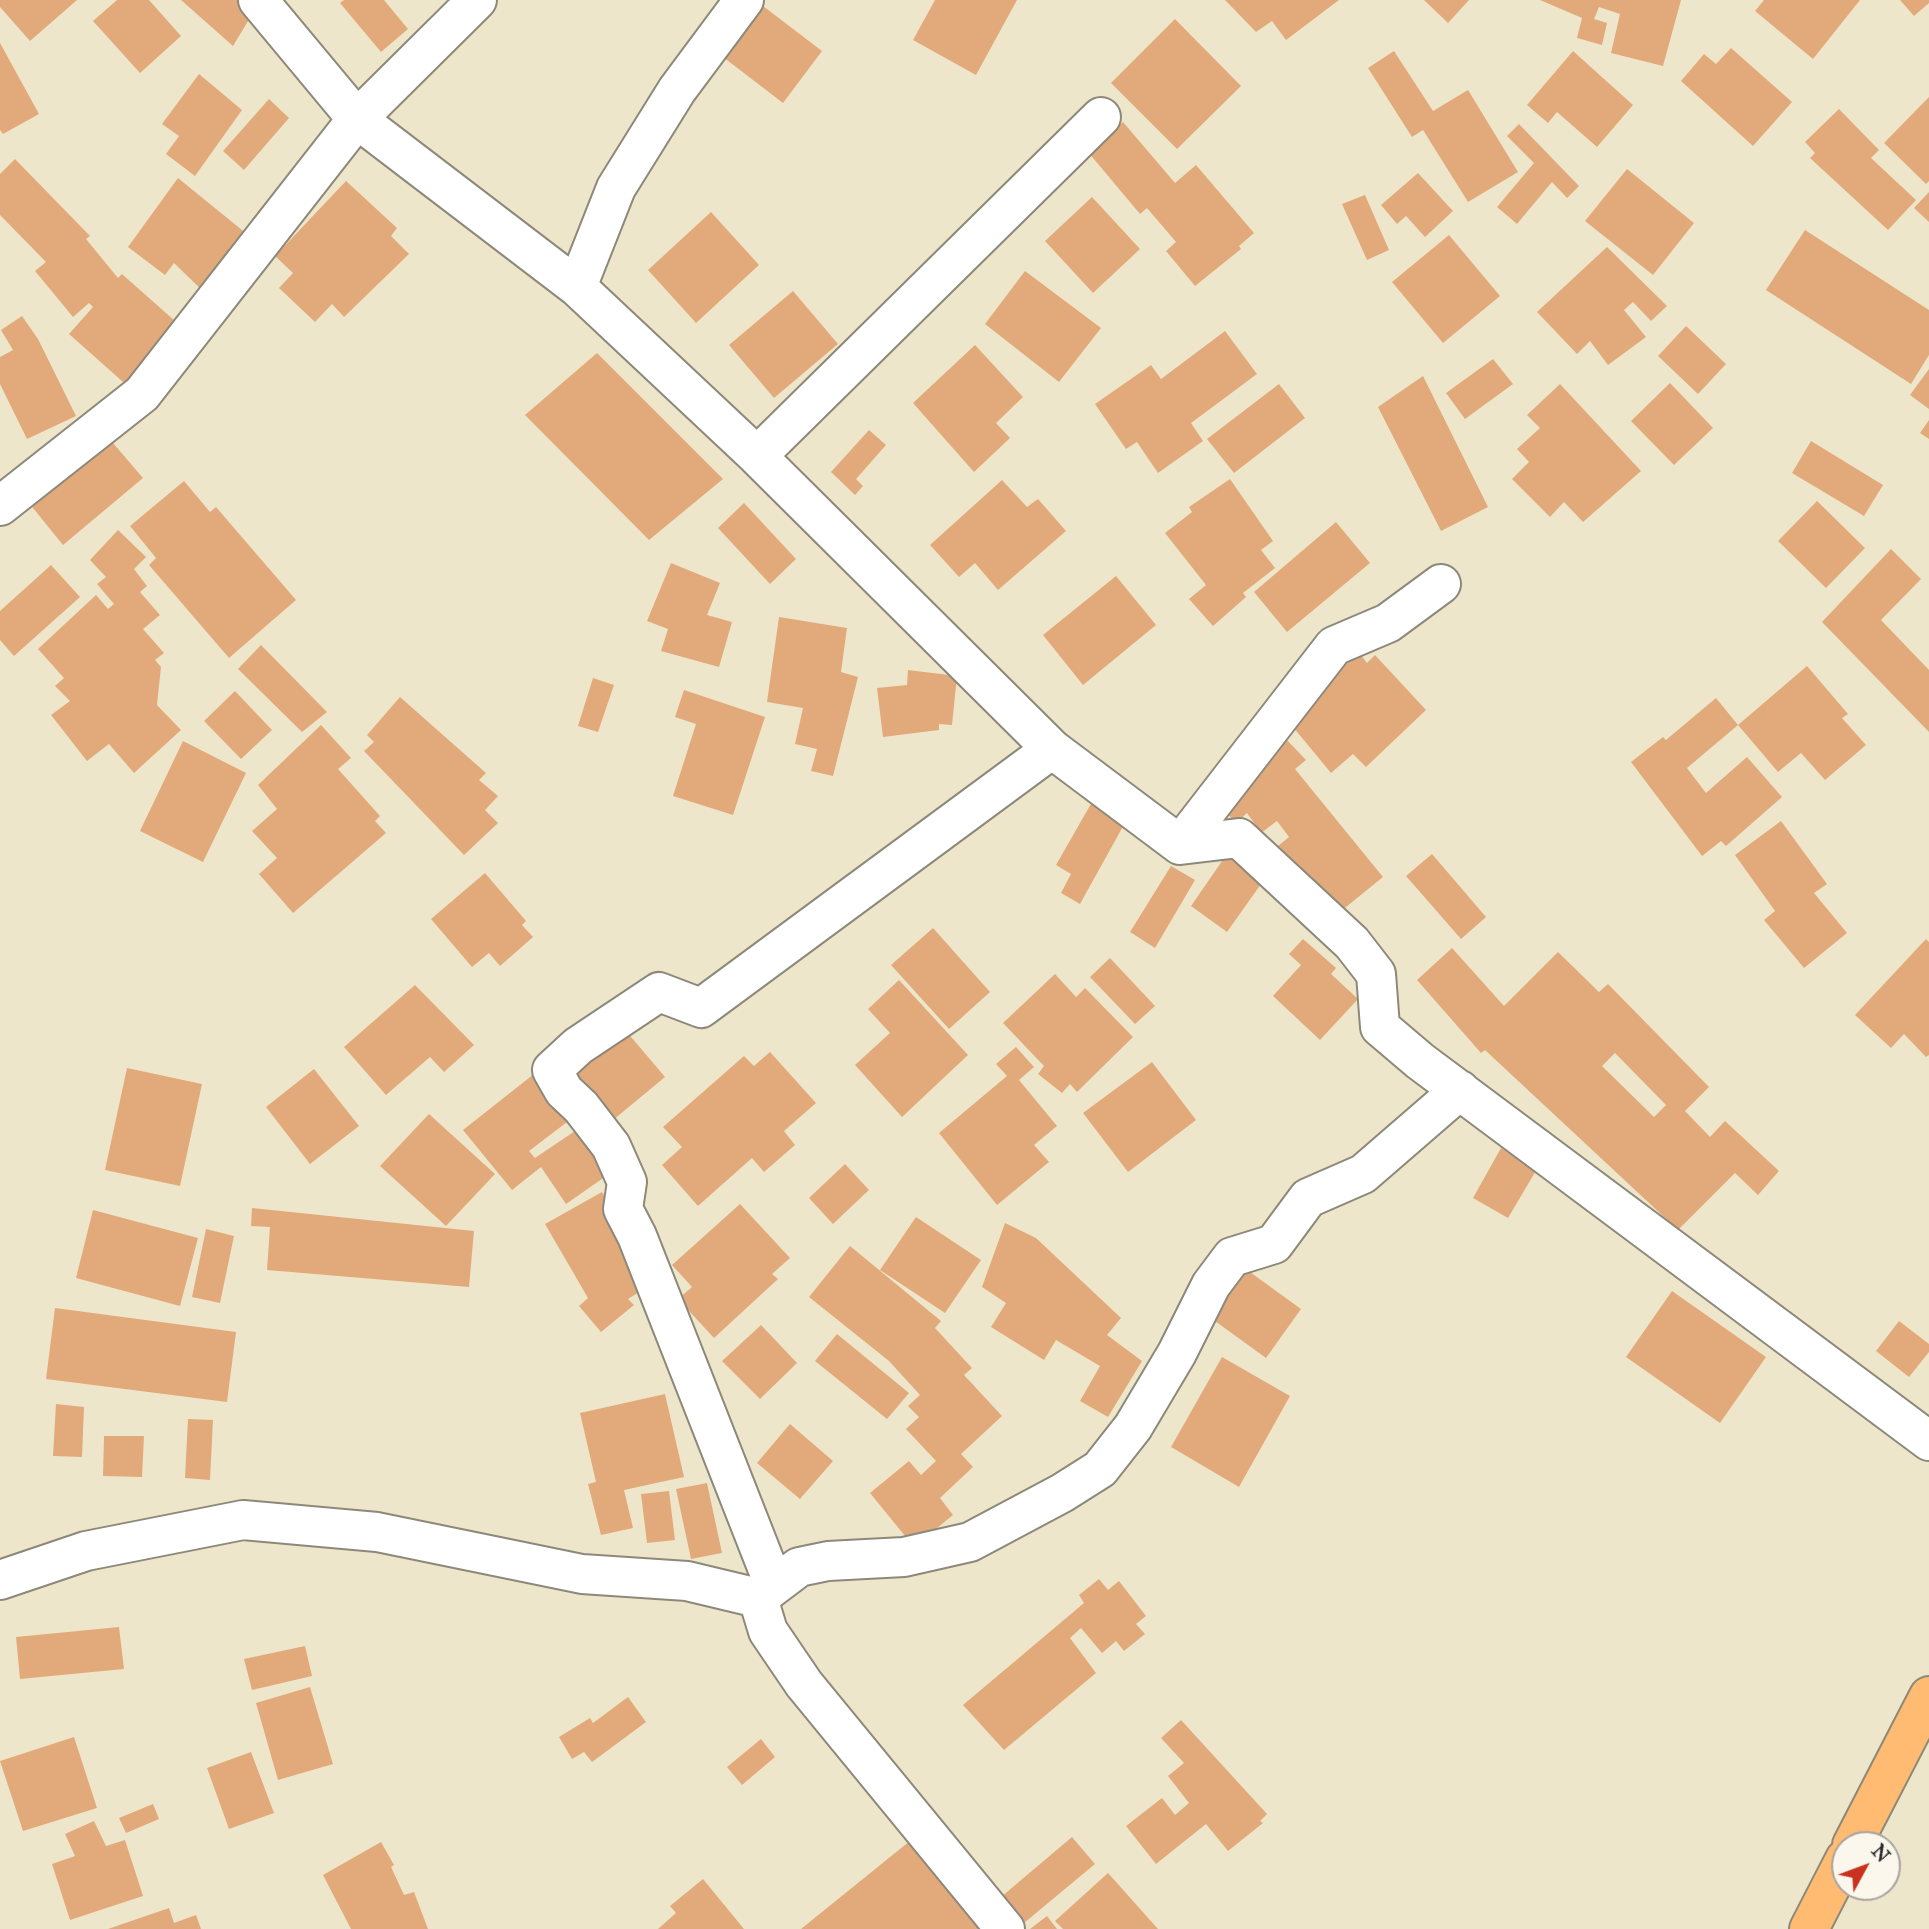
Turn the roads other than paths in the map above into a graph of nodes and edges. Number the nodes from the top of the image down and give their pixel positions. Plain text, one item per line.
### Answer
1 (258, 0) edge
2 (477, 0) edge
3 (744, 0) edge
4 (1101, 117) dead end
5 (357, 120) junction
6 (578, 287) junction
7 (757, 456) junction
8 (0, 506) edge
9 (1441, 584) dead end
10 (1052, 749) junction
11 (1180, 845) junction
12 (1460, 1090) junction
13 (1929, 1440) edge
14 (0, 1580) edge
15 (766, 1592) junction
16 (1929, 1696) edge
17 (1859, 1831) edge
18 (1831, 1886) edge
19 (998, 1923) edge
20 (1809, 1929) edge

1 - 5 street
2 - 5 street
3 - 6 street
4 - 7 street
5 - 6 street
5 - 8 street
6 - 7 street
7 - 10 street
9 - 11 street
10 - 11 street
10 - 15 street
11 - 12 street
12 - 13 street
12 - 15 street
14 - 15 street
15 - 19 street
16 - 17 main road
18 - 20 main road

